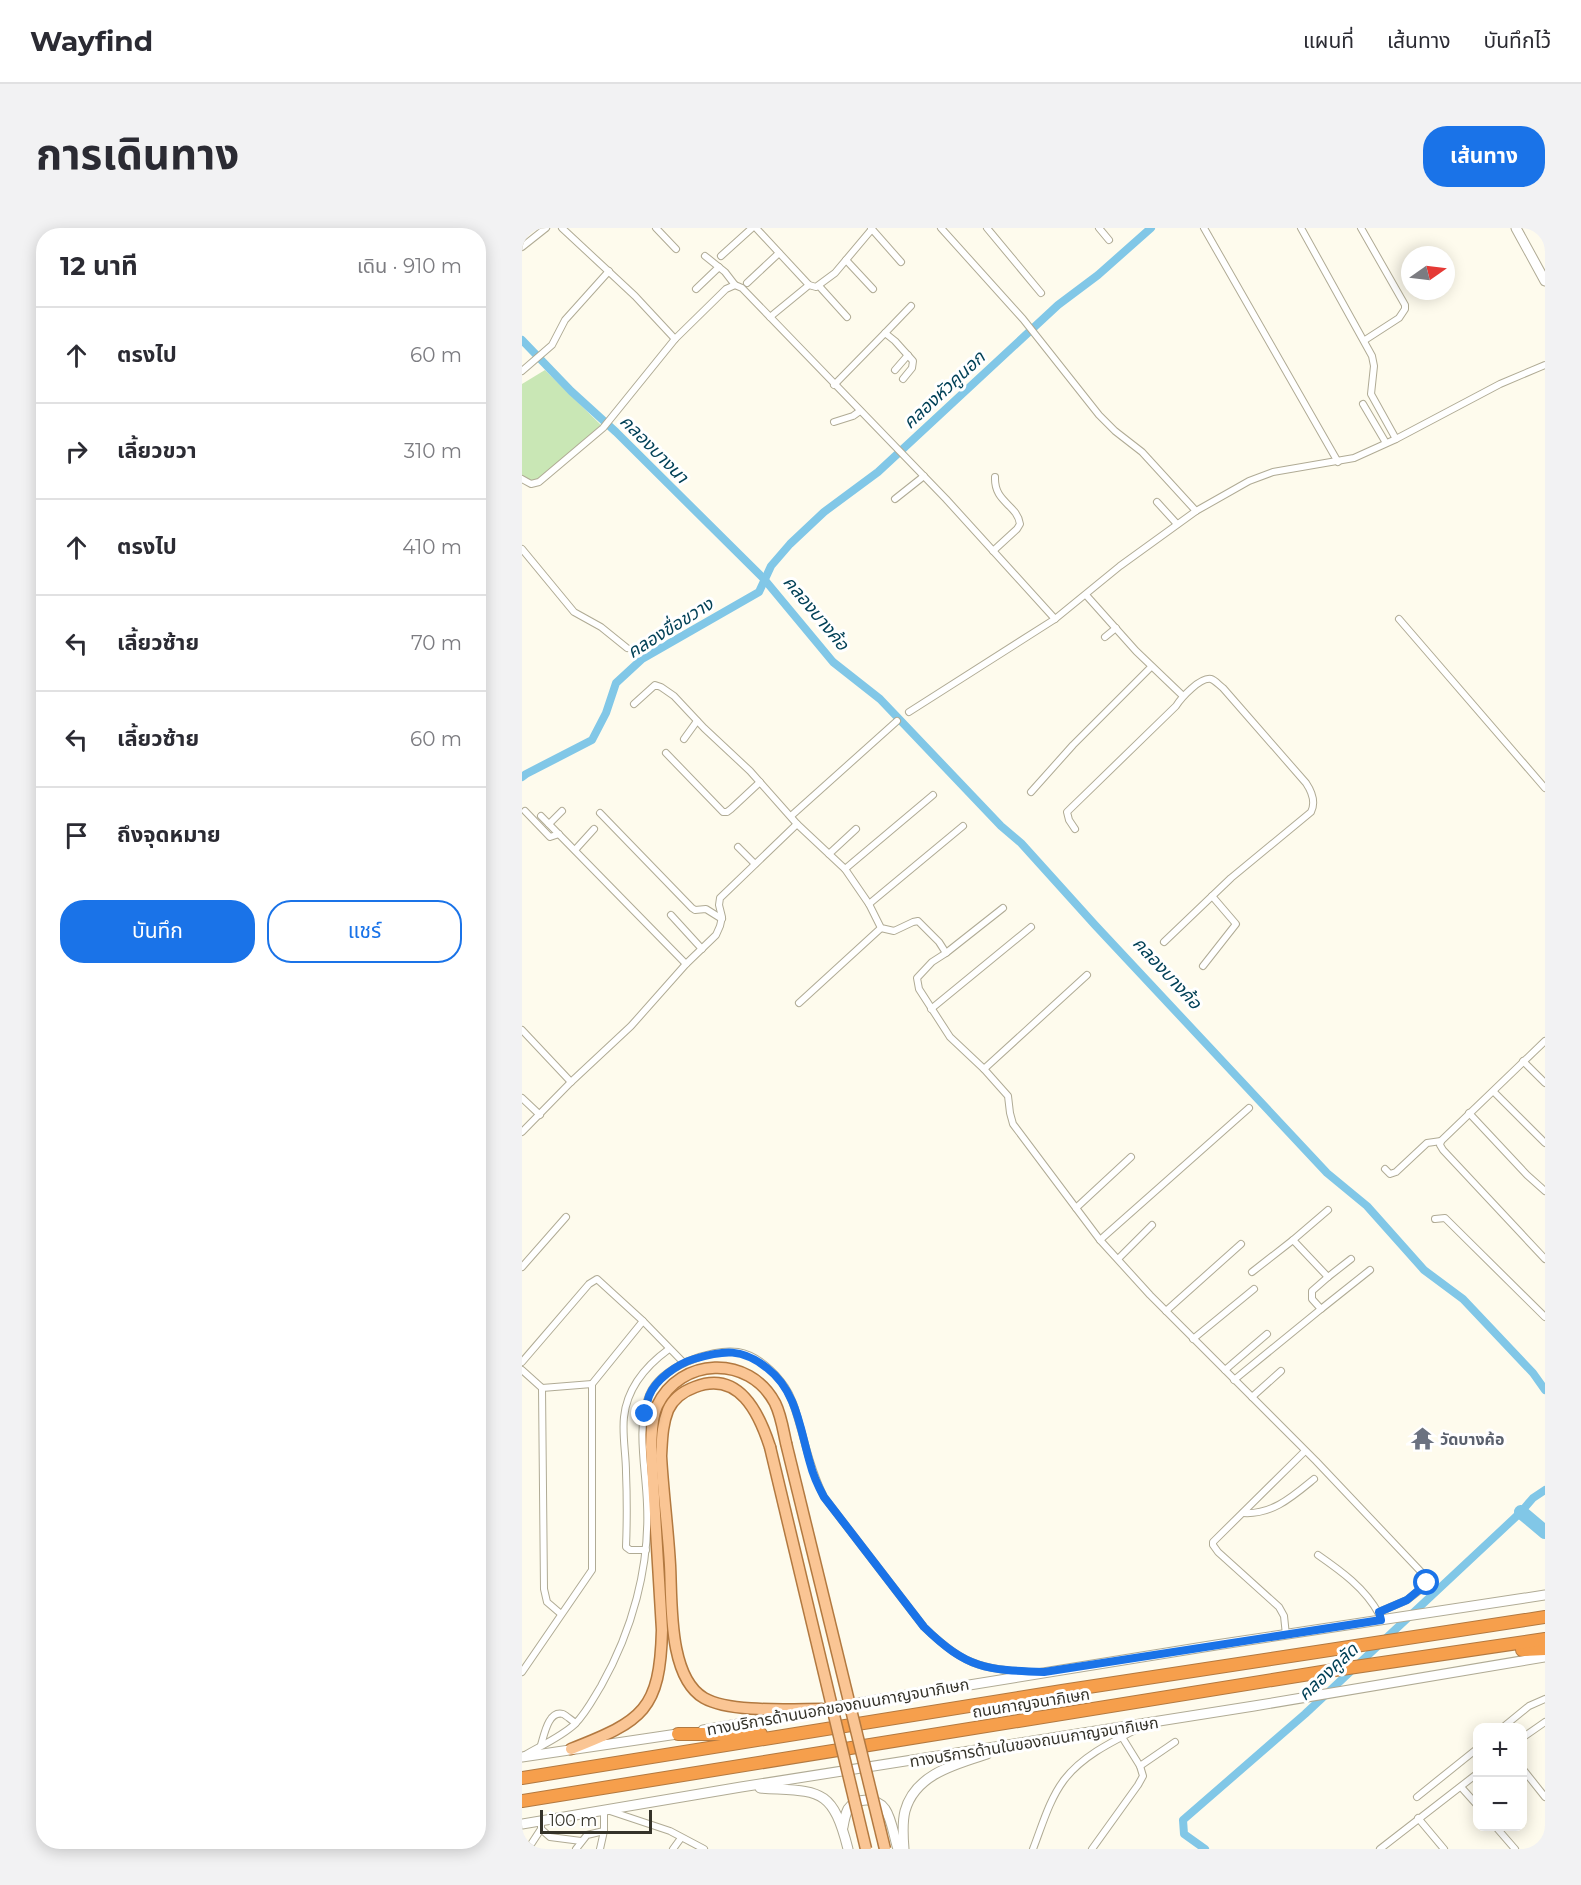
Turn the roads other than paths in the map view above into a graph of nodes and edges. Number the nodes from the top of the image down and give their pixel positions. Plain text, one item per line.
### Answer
1 (546, 228) edge
2 (562, 228) edge
3 (656, 228) edge
4 (754, 228) edge
5 (872, 228) edge
6 (941, 228) edge
7 (987, 228) edge
8 (1099, 228) edge
9 (1204, 228) edge
10 (1301, 228) edge
11 (1361, 228) edge
12 (1516, 228) edge
13 (1109, 240) dead end
14 (522, 247) edge
15 (676, 249) dead end
16 (779, 253) junction
17 (705, 256) dead end
18 (722, 256) dead end
19 (846, 261) junction
20 (901, 262) dead end
21 (719, 267) junction
22 (609, 272) junction
23 (1545, 281) edge
24 (747, 283) dead end
25 (735, 285) junction
26 (809, 285) junction
27 (819, 286) junction
28 (696, 289) dead end
29 (873, 289) dead end
30 (1041, 293) dead end
31 (910, 306) dead end
32 (770, 317) junction
33 (847, 318) dead end
34 (885, 333) junction
35 (675, 339) junction
36 (1365, 340) junction
37 (908, 355) junction
38 (1545, 365) edge
39 (895, 370) dead end
40 (522, 371) edge
41 (903, 379) dead end
42 (834, 385) junction
43 (1363, 404) dead end
44 (860, 411) junction
45 (834, 422) dead end
46 (1396, 439) junction
47 (1386, 443) junction
48 (1338, 462) junction
49 (924, 476) junction
50 (995, 477) dead end
51 (522, 479) edge
52 (895, 499) dead end
53 (1157, 502) dead end
54 (1196, 511) junction
55 (1177, 524) junction
56 (522, 549) edge
57 (993, 551) junction
58 (1086, 595) junction
59 (1055, 619) junction
60 (1399, 619) dead end
61 (1116, 628) junction
62 (1105, 638) dead end
63 (627, 648) dead end
64 (1151, 667) junction
65 (1183, 696) junction
66 (634, 704) dead end
67 (909, 712) dead end
68 (697, 721) junction
69 (897, 721) dead end
70 (684, 739) dead end
71 (666, 753) dead end
72 (760, 782) junction
73 (1545, 788) edge
74 (1031, 792) dead end
75 (933, 795) dead end
76 (525, 811) dead end
77 (562, 811) dead end
78 (600, 813) dead end
79 (541, 816) dead end
80 (791, 816) junction
81 (549, 824) junction
82 (797, 824) junction
83 (963, 826) dead end
84 (594, 829) dead end
85 (856, 829) dead end
86 (1076, 829) dead end
87 (559, 834) junction
88 (738, 847) dead end
89 (575, 850) junction
90 (829, 854) junction
91 (755, 864) junction
92 (844, 869) junction
93 (1212, 896) junction
94 (869, 904) junction
95 (1003, 908) dead end
96 (671, 915) dead end
97 (722, 919) junction
98 (1031, 927) dead end
99 (881, 928) junction
100 (1164, 942) dead end
101 (702, 949) junction
102 (946, 953) junction
103 (686, 964) junction
104 (1203, 966) dead end
105 (1087, 975) dead end
106 (799, 1003) dead end
107 (931, 1009) junction
108 (522, 1030) edge
109 (1545, 1041) edge
110 (1523, 1061) junction
111 (984, 1069) junction
112 (571, 1082) junction
113 (1545, 1083) edge
114 (1494, 1092) junction
115 (522, 1098) edge
116 (1249, 1108) dead end
117 (1469, 1113) junction
118 (540, 1115) junction
119 (522, 1132) edge
120 (1441, 1141) junction
121 (1545, 1143) edge
122 (1131, 1157) dead end
123 (1385, 1169) dead end
124 (1545, 1191) edge
125 (1076, 1208) junction
126 (1328, 1210) dead end
127 (566, 1217) dead end
128 (1435, 1219) dead end
129 (1152, 1225) dead end
130 (1100, 1240) junction
131 (1293, 1240) junction
132 (1240, 1244) dead end
133 (1118, 1259) junction
134 (1351, 1259) dead end
135 (1545, 1259) edge
136 (522, 1267) edge
137 (1370, 1270) dead end
138 (1252, 1272) dead end
139 (1328, 1276) junction
140 (1254, 1289) dead end
141 (1321, 1309) junction
142 (1166, 1311) junction
143 (1545, 1317) edge
144 (644, 1322) junction
145 (1267, 1334) dead end
146 (1193, 1339) junction
147 (669, 1348) junction
148 (522, 1362) edge
149 (683, 1362) junction
150 (522, 1370) edge
151 (1225, 1370) junction
152 (1281, 1371) dead end
153 (1234, 1380) junction
154 (592, 1384) junction
155 (542, 1388) junction
156 (1252, 1397) junction
157 (1305, 1451) junction
158 (1314, 1479) dead end
159 (1243, 1514) junction
160 (646, 1550) junction
161 (1318, 1555) dead end
162 (1545, 1595) edge
163 (561, 1614) junction
164 (1384, 1617) junction
165 (1545, 1617) edge
166 (1286, 1635) junction
167 (1545, 1639) edge
168 (1510, 1646) junction
169 (1545, 1649) edge
170 (1545, 1657) edge
171 (522, 1671) edge
172 (1044, 1672) junction
173 (1545, 1699) edge
174 (822, 1709) junction
175 (1545, 1722) edge
176 (1508, 1723) edge
177 (576, 1724) junction
178 (1148, 1724) junction
179 (678, 1734) junction
180 (1527, 1735) edge
181 (782, 1736) junction
182 (1122, 1737) junction
183 (1175, 1742) dead end
184 (1012, 1745) junction
185 (541, 1746) junction
186 (571, 1749) junction
187 (1473, 1752) edge
188 (522, 1757) edge
189 (1140, 1766) junction
190 (1527, 1774) edge
191 (1473, 1777) edge
192 (522, 1778) edge
193 (741, 1787) junction
194 (1461, 1787) junction
195 (1417, 1797) dead end
196 (1545, 1797) edge
197 (1473, 1800) edge
198 (522, 1801) edge
199 (606, 1810) junction
200 (1418, 1818) junction
201 (522, 1824) edge
202 (541, 1825) junction
203 (843, 1827) junction
204 (604, 1831) junction
205 (1499, 1831) edge
206 (681, 1838) junction
207 (581, 1840) junction
208 (528, 1849) edge
209 (576, 1849) edge
210 (600, 1849) edge
211 (673, 1849) edge
212 (704, 1849) edge
213 (848, 1849) edge
214 (866, 1849) edge
215 (885, 1849) edge
216 (898, 1849) edge
217 (904, 1849) edge
218 (1033, 1849) edge
219 (1092, 1849) edge
220 (1380, 1849) edge
221 (1444, 1849) edge
222 (1515, 1849) edge

1 - 14 street
2 - 22 street
3 - 15 street
4 - 16 street
4 - 18 street
5 - 19 street
5 - 20 street
6 - 54 street
7 - 30 street
8 - 13 street
9 - 48 street
10 - 36 street
11 - 36 street
12 - 23 main road
16 - 24 street
16 - 26 street
17 - 21 street
19 - 27 street
19 - 29 street
21 - 25 street
21 - 28 street
22 - 35 street
22 - 40 street
25 - 32 street
25 - 35 street
26 - 27 street
26 - 32 street
27 - 33 street
31 - 34 street
32 - 42 street
34 - 37 street
34 - 42 street
35 - 51 street
36 - 46 street
37 - 39 street
37 - 41 street
38 - 46 street
42 - 44 street
43 - 47 street
44 - 45 street
44 - 49 street
46 - 47 street
47 - 48 street
48 - 54 street
49 - 52 street
49 - 57 street
50 - 57 street
53 - 55 street
54 - 55 street
55 - 58 street
56 - 63 street
57 - 59 street
58 - 59 street
58 - 61 street
59 - 67 street
60 - 73 street
61 - 62 street
61 - 64 street
64 - 65 street
64 - 74 street
65 - 86 street
65 - 93 street
66 - 68 street
68 - 70 street
68 - 72 street
69 - 80 street
71 - 72 street
72 - 80 street
75 - 92 street
76 - 87 street
77 - 81 street
78 - 97 street
79 - 81 street
80 - 82 street
81 - 87 street
82 - 90 street
82 - 91 street
83 - 94 street
84 - 89 street
85 - 90 street
87 - 89 street
88 - 91 street
89 - 103 street
90 - 92 street
91 - 97 street
92 - 94 street
93 - 100 street
93 - 104 street
94 - 99 street
95 - 102 street
96 - 101 street
97 - 101 street
98 - 107 street
99 - 102 street
99 - 106 street
101 - 103 street
102 - 107 street
103 - 112 street
105 - 111 street
107 - 111 street
108 - 112 street
109 - 110 street
110 - 113 street
110 - 114 street
111 - 125 street
112 - 118 street
114 - 117 street
114 - 121 street
115 - 118 street
116 - 130 street
117 - 120 street
117 - 124 street
118 - 119 street
120 - 123 street
120 - 135 street
122 - 125 street
125 - 130 street
126 - 131 street
127 - 136 street
128 - 143 street
129 - 133 street
130 - 133 street
131 - 138 street
131 - 139 street
132 - 142 street
133 - 142 street
134 - 139 street
137 - 141 street
139 - 141 street
140 - 146 street
141 - 153 street
142 - 146 street
144 - 147 street
144 - 148 street
144 - 154 street
145 - 151 street
146 - 151 street
147 - 149 street
147 - 160 street
149 - 160 street
149 - 172 street
150 - 155 street
151 - 153 street
152 - 156 street
153 - 156 street
154 - 155 street
154 - 163 street
155 - 163 street
156 - 157 street
157 - 159 street
157 - 164 street
158 - 159 street
159 - 166 street
160 - 177 street
161 - 164 street
162 - 164 main road, ทางบริการด้านนอกของถนนกาญจนาภิเษก
163 - 171 street
164 - 166 main road, ทางบริการด้านนอกของถนนกาญจนาภิเษก
165 - 181 highway, ถนนกาญจนาภิเษก
166 - 172 main road, ทางบริการด้านนอกของถนนกาญจนาภิเษก
167 - 168 highway, ถนนกาญจนาภิเษก
168 - 169 highway
168 - 198 highway, ถนนกาญจนาภิเษก
170 - 178 main road, ทางบริการด้านในของถนนกาญจนาภิเษก
172 - 174 main road, ทางบริการด้านนอกของถนนกาญจนาภิเษก
173 - 176 street
174 - 179 main road, ทางบริการด้านนอกของถนนกาญจนาภิเษก
174 - 214 main road, bridge
175 - 180 street
177 - 185 street
177 - 185 street
178 - 182 street
178 - 184 main road, ทางบริการด้านในของถนนกาญจนาภิเษก
179 - 181 highway
179 - 186 main road, ทางบริการด้านนอกของถนนกาญจนาภิเษก
181 - 192 highway, ถนนกาญจนาภิเษก
182 - 189 street
182 - 218 street
183 - 189 street
184 - 193 main road, ทางบริการด้านในของถนนกาญจนาภิเษก
184 - 217 main road
185 - 188 street
186 - 188 main road, ทางบริการด้านนอกของถนนกาญจนาภิเษก
186 - 215 main road, bridge
187 - 195 street
189 - 219 street
190 - 196 street
191 - 194 street
193 - 199 main road, ทางบริการด้านในของถนนกาญจนาภิเษก
193 - 203 main road
194 - 197 street
194 - 200 street
199 - 202 main road, ทางบริการด้านในของถนนกาญจนาภิเษก
199 - 204 street
199 - 206 street
200 - 220 street
200 - 221 street
201 - 202 main road, ทางบริการด้านในของถนนกาญจนาภิเษก
202 - 207 street
202 - 208 street
203 - 213 main road
203 - 216 main road
204 - 207 street
204 - 210 street
205 - 222 street
206 - 211 street
206 - 212 street
207 - 209 street

